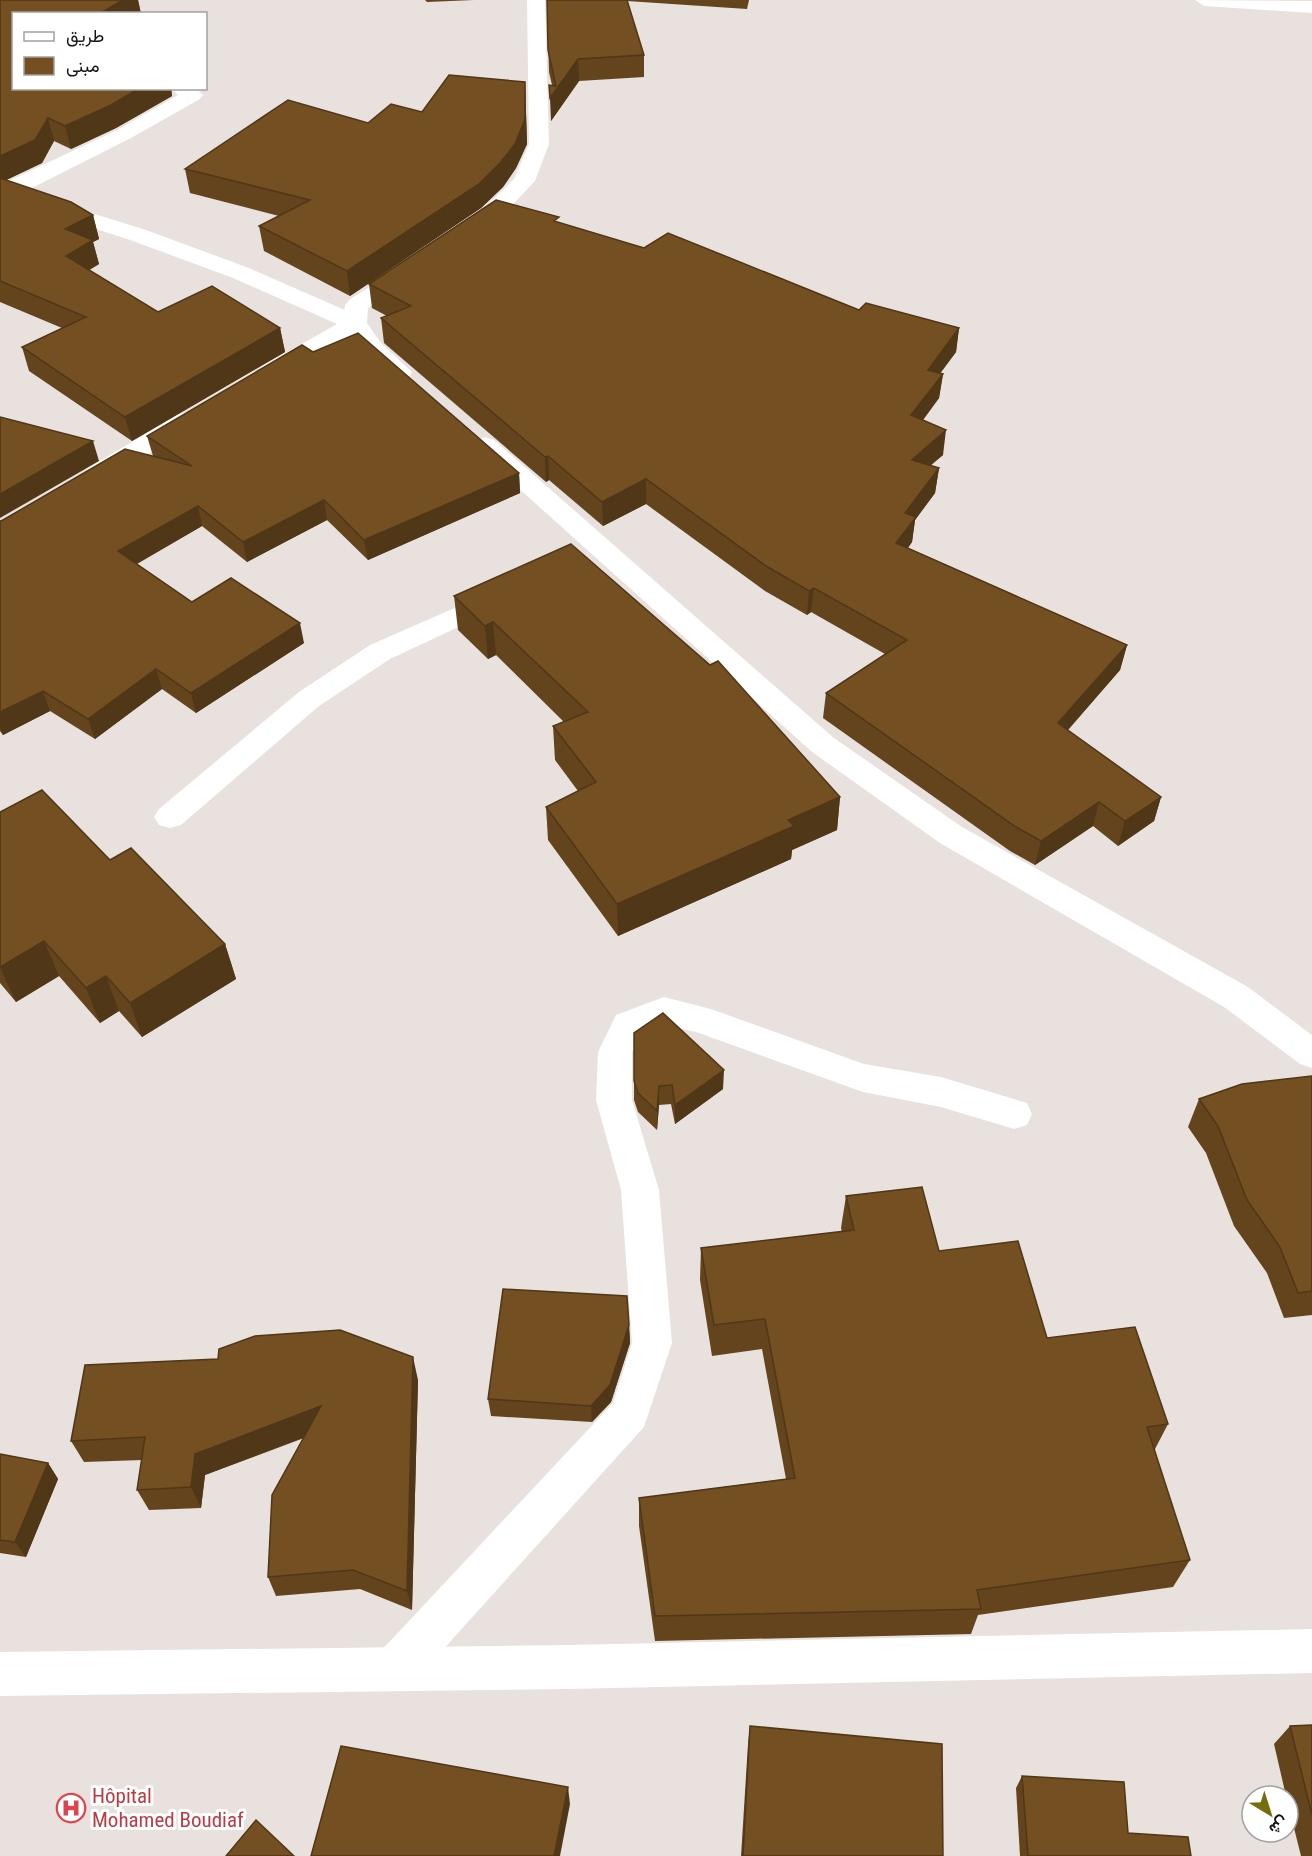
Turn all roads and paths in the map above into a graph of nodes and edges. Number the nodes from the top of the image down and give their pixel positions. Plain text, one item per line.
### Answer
1 (536, 0) edge
2 (1204, 0) edge
3 (1312, 7) edge
4 (183, 90) edge
5 (3, 191) edge
6 (355, 323) junction
7 (244, 387) edge
8 (417, 387) edge
9 (204, 410) edge
10 (462, 425) edge
11 (75, 488) edge
12 (609, 553) junction
13 (575, 565) edge
14 (520, 587) edge
15 (170, 817) dead end
16 (1312, 1054) edge
17 (1014, 1114) dead end
18 (1312, 1651) edge
19 (395, 1669) junction
20 (0, 1674) edge

1 - 6 street
2 - 3 street
4 - 5 street
5 - 6 street
6 - 7 street
6 - 8 street
9 - 11 street
10 - 12 street
12 - 13 street
12 - 16 street
14 - 15 street
17 - 19 street
18 - 19 street
19 - 20 street

